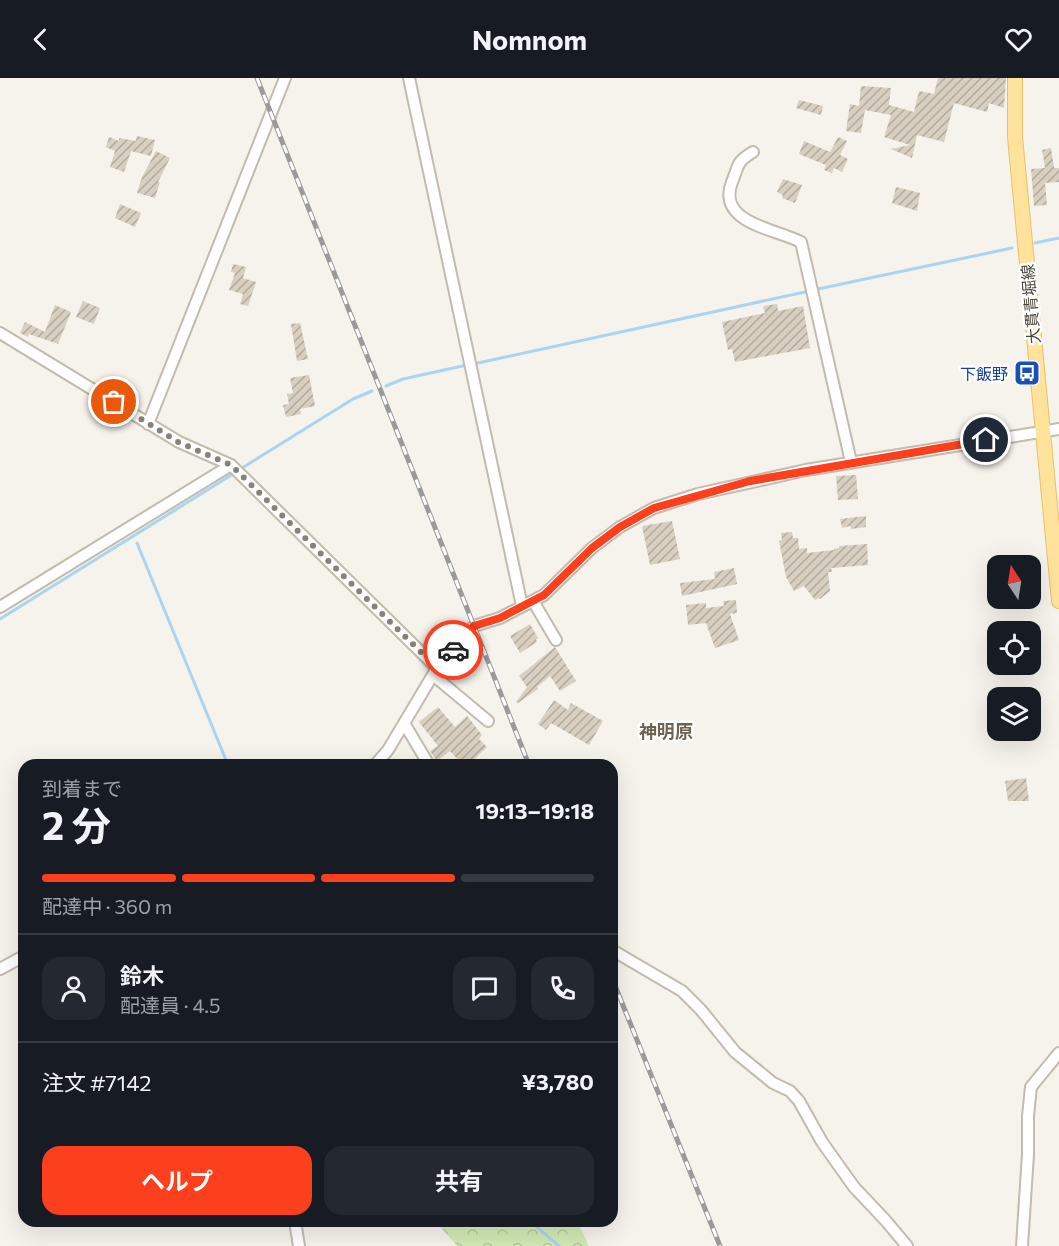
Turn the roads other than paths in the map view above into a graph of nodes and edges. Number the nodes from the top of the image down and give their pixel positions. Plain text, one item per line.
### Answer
1 (285, 78) edge
2 (409, 78) edge
3 (1015, 78) edge
4 (753, 152) dead end
5 (0, 333) edge
6 (148, 424) junction
7 (1059, 429) edge
8 (1042, 430) junction
9 (850, 462) junction
10 (231, 465) junction
11 (533, 601) junction
12 (1059, 601) edge
13 (522, 606) junction
14 (0, 607) edge
15 (556, 640) dead end
16 (435, 672) junction
17 (488, 721) dead end
18 (404, 723) junction
19 (380, 759) edge
20 (425, 759) edge
21 (618, 954) edge
22 (18, 959) edge
23 (0, 969) edge
24 (1059, 1053) edge
25 (296, 1227) edge
26 (299, 1246) edge
27 (907, 1246) edge
28 (1022, 1246) edge

1 - 6 street
2 - 13 street
3 - 8 main road, 大貫青堀線
4 - 9 street
5 - 6 street
6 - 10 street
7 - 8 street
8 - 9 street
8 - 12 main road, 大貫青堀線
9 - 11 street
10 - 14 street
10 - 16 street
11 - 13 street
11 - 15 street
13 - 16 street
16 - 17 street
16 - 18 street
18 - 19 street
18 - 20 street
21 - 27 street
22 - 23 street
24 - 28 street
25 - 26 street

